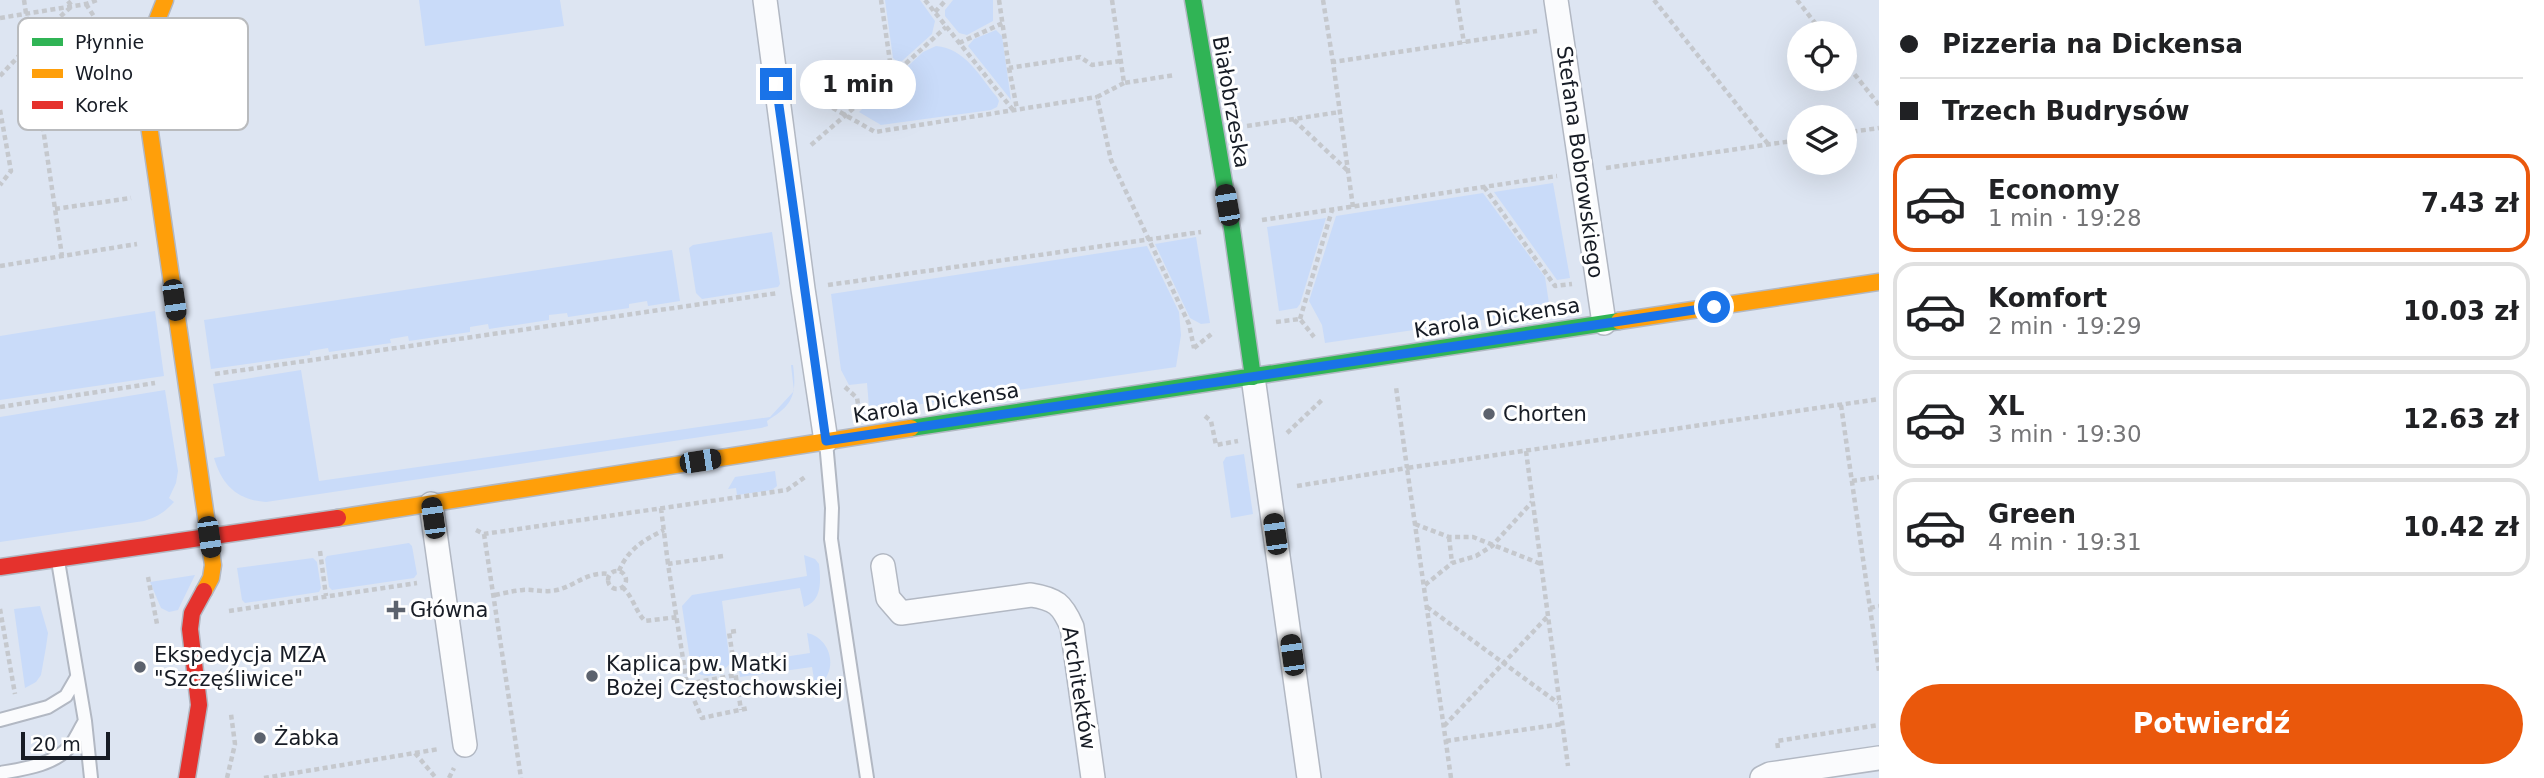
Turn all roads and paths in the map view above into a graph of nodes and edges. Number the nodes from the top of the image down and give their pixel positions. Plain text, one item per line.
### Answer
1 (24, 0) edge
2 (67, 0) edge
3 (97, 0) edge
4 (165, 0) edge
5 (765, 0) edge
6 (881, 0) edge
7 (925, 0) edge
8 (946, 0) edge
9 (999, 0) edge
10 (1112, 0) edge
11 (1193, 0) edge
12 (1323, 0) edge
13 (1457, 0) edge
14 (1556, 0) edge
15 (1654, 0) edge
16 (1797, 0) edge
17 (86, 5) junction
18 (72, 6) junction
19 (935, 12) junction
20 (26, 14) junction
21 (0, 18) edge
22 (27, 18) edge
23 (59, 18) edge
24 (95, 18) edge
25 (158, 18) edge
26 (1536, 21) dead end
27 (1814, 21) edge
28 (1003, 23) junction
29 (947, 27) junction
30 (1560, 29) junction
31 (1537, 31) junction
32 (959, 43) junction
33 (1464, 43) junction
34 (1539, 44) dead end
35 (18, 57) edge
36 (1120, 61) junction
37 (1333, 62) junction
38 (1009, 68) junction
39 (892, 75) junction
40 (0, 76) edge
41 (1857, 77) edge
42 (1124, 83) junction
43 (799, 88) dead end
44 (1178, 88) dead end
45 (1097, 97) junction
46 (1879, 105) edge
47 (0, 110) edge
48 (1015, 110) junction
49 (1340, 112) junction
50 (846, 115) junction
51 (1293, 119) junction
52 (1247, 126) dead end
53 (1879, 128) edge
54 (44, 130) edge
55 (150, 130) edge
56 (1857, 131) edge
57 (1787, 142) edge
58 (1768, 144) junction
59 (807, 148) dead end
60 (1556, 163) dead end
61 (1603, 169) dead end
62 (1348, 172) junction
63 (1558, 176) junction
64 (0, 185) edge
65 (1484, 187) junction
66 (1560, 189) dead end
67 (132, 198) dead end
68 (1353, 207) junction
69 (55, 209) junction
70 (1332, 209) junction
71 (1199, 219) dead end
72 (1262, 220) dead end
73 (1148, 240) junction
74 (139, 243) dead end
75 (62, 256) junction
76 (0, 266) edge
77 (1879, 282) edge
78 (1575, 283) dead end
79 (803, 289) junction
80 (1300, 319) junction
81 (1275, 322) dead end
82 (1604, 323) junction
83 (1216, 331) dead end
84 (1316, 347) dead end
85 (1194, 348) junction
86 (1193, 356) dead end
87 (1253, 377) junction
88 (185, 378) junction
89 (1396, 387) dead end
90 (1324, 388) dead end
91 (1879, 399) edge
92 (1841, 405) junction
93 (0, 407) edge
94 (1200, 407) dead end
95 (1283, 433) dead end
96 (826, 441) junction
97 (1239, 441) dead end
98 (1526, 451) junction
99 (1407, 468) junction
100 (1879, 477) edge
101 (1852, 481) junction
102 (1297, 486) dead end
103 (1532, 502) junction
104 (431, 504) junction
105 (661, 508) dead end
106 (1415, 524) junction
107 (664, 530) junction
108 (484, 534) dead end
109 (209, 537) junction
110 (1449, 537) junction
111 (1492, 546) junction
112 (320, 551) dead end
113 (723, 556) dead end
114 (57, 557) junction
115 (1452, 563) junction
116 (668, 564) junction
117 (1541, 564) junction
118 (883, 566) dead end
119 (0, 567) edge
120 (620, 571) junction
121 (610, 574) junction
122 (148, 576) dead end
123 (428, 581) dead end
124 (1424, 585) junction
125 (622, 587) junction
126 (495, 595) junction
127 (326, 596) junction
128 (1427, 606) junction
129 (1879, 606) edge
130 (1870, 608) junction
131 (221, 612) dead end
132 (1548, 616) junction
133 (677, 617) junction
134 (158, 628) dead end
135 (736, 631) dead end
136 (1504, 663) junction
137 (1879, 671) edge
138 (736, 675) junction
139 (77, 677) junction
140 (687, 684) junction
141 (230, 703) dead end
142 (1559, 704) junction
143 (749, 708) dead end
144 (741, 710) junction
145 (0, 720) edge
146 (85, 721) junction
147 (1562, 724) junction
148 (1444, 726) junction
149 (1446, 741) junction
150 (465, 745) joint
151 (415, 753) junction
152 (1879, 758) edge
153 (89, 760) junction
154 (1568, 766) dead end
155 (0, 773) edge
156 (84, 778) edge
157 (91, 778) edge
158 (187, 778) edge
159 (227, 778) edge
160 (264, 778) edge
161 (436, 778) edge
162 (521, 778) edge
163 (867, 778) edge
164 (1093, 778) edge
165 (1309, 778) edge
166 (1451, 778) edge
167 (1762, 778) edge

1 - 20 path
2 - 18 path
3 - 17 path
4 - 25 street
5 - 79 street
6 - 39 path
7 - 19 path
8 - 19 path
9 - 28 path
10 - 36 path
11 - 87 street, Białobrzeska
12 - 37 path
13 - 33 path
14 - 30 street, Stefana Bobrowskiego
15 - 58 path
16 - 27 path
17 - 18 path
17 - 24 path
18 - 20 path
18 - 23 path
19 - 29 path
20 - 21 path
20 - 22 path
26 - 31 path
28 - 32 path
28 - 38 path
29 - 32 path
29 - 39 path
30 - 31 path
30 - 82 street, Stefana Bobrowskiego
31 - 33 path
31 - 34 path
32 - 48 path
33 - 37 path
35 - 40 path
36 - 38 path
36 - 42 path
37 - 49 path
38 - 48 path
39 - 50 path
41 - 46 path
42 - 44 path
42 - 45 path
43 - 50 path
45 - 48 path
45 - 73 path
47 - 64 path
48 - 50 path
49 - 51 path
49 - 62 path
50 - 59 path
51 - 52 path
51 - 62 path
53 - 56 path
54 - 69 path
55 - 88 street
57 - 58 path
58 - 61 path
60 - 63 path
62 - 68 path
63 - 65 path
63 - 66 path
65 - 68 path
65 - 78 path
67 - 69 path
68 - 70 path
69 - 75 path
70 - 72 path
70 - 80 path
71 - 73 path
73 - 79 path
73 - 85 path
74 - 75 path
75 - 76 path
77 - 82 street, Karola Dickensa
79 - 88 path
79 - 96 street
80 - 81 path
80 - 84 path
82 - 87 street, Karola Dickensa
83 - 85 path
85 - 86 path
87 - 96 street, Karola Dickensa
87 - 165 street
88 - 93 path
88 - 109 street
89 - 99 path
90 - 95 path
91 - 92 path
92 - 98 path
92 - 101 path
94 - 97 path
96 - 104 street, Karola Dickensa
96 - 163 lane
98 - 99 path
98 - 103 path
99 - 102 path
99 - 106 path
100 - 101 path
101 - 130 path
103 - 111 path
103 - 117 path
104 - 109 street, Karola Dickensa
104 - 150 street
105 - 107 path
106 - 110 path
106 - 124 path
107 - 116 path
107 - 120 path
108 - 126 path
109 - 114 street, Karola Dickensa
109 - 158 street
110 - 111 path
110 - 115 path
111 - 115 path
111 - 117 path
112 - 127 path
113 - 116 path
114 - 119 street, Karola Dickensa
114 - 139 lane
115 - 124 path
116 - 133 path
117 - 132 path
118 - 164 street, Architektów
120 - 121 path
120 - 125 path
121 - 125 path
121 - 126 path
122 - 134 path
123 - 127 path
124 - 128 path
125 - 133 path
126 - 162 path
127 - 131 path
128 - 136 path
128 - 148 path
129 - 130 path
130 - 137 path
132 - 136 path
132 - 142 path
133 - 140 path
135 - 138 path
136 - 142 path
136 - 148 path
138 - 140 path
138 - 144 path
139 - 145 lane
139 - 146 lane
140 - 144 path
141 - 159 path
142 - 147 path
143 - 144 path
146 - 153 lane
146 - 155 lane
147 - 149 path
147 - 154 path
148 - 149 path
149 - 166 path
150 - 151 path
151 - 160 path
151 - 161 path
152 - 167 street
153 - 156 lane
153 - 157 lane

